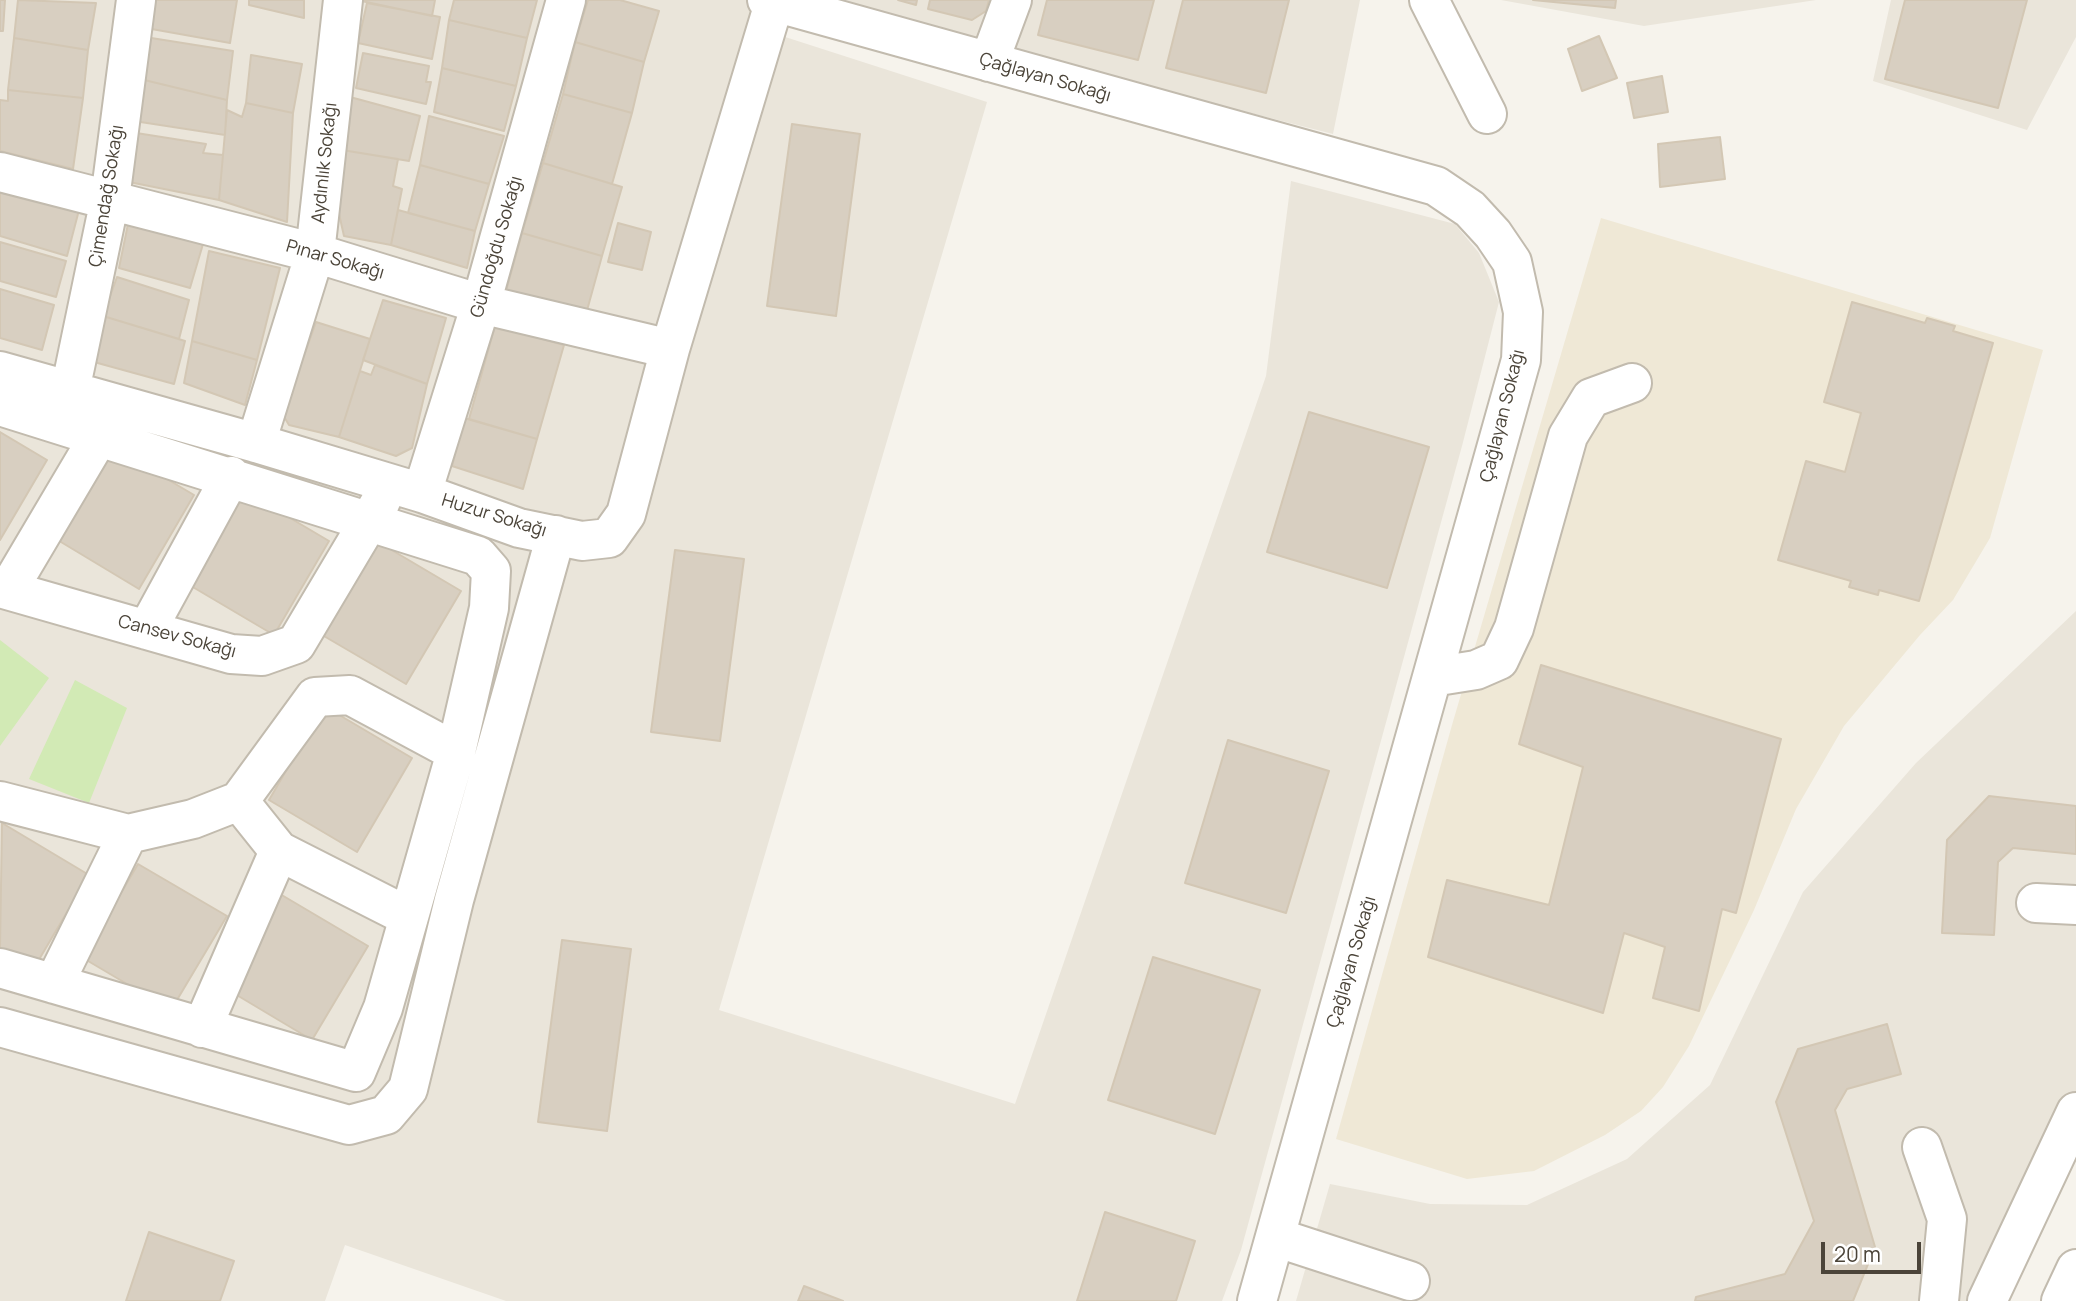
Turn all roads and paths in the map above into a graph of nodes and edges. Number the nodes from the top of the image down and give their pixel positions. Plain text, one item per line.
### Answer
1 (135, 0) edge
2 (342, 0) edge
3 (566, 0) edge
4 (1012, 0) edge
5 (1429, 0) edge
6 (772, 1) edge
7 (989, 62) junction
8 (1487, 114) dead end
9 (0, 172) edge
10 (110, 199) junction
11 (315, 253) junction
12 (481, 304) junction
13 (670, 349) junction
14 (0, 371) edge
15 (1632, 383) dead end
16 (70, 391) junction
17 (0, 406) edge
18 (98, 438) junction
19 (256, 443) junction
20 (231, 476) junction
21 (407, 488) junction
22 (369, 521) junction
23 (556, 535) junction
24 (4, 589) edge
25 (147, 630) junction
26 (1432, 677) junction
27 (456, 752) junction
28 (0, 801) edge
29 (239, 801) junction
30 (128, 834) junction
31 (279, 850) junction
32 (2036, 903) dead end
33 (2076, 905) edge
34 (409, 917) junction
35 (0, 968) edge
36 (54, 984) junction
37 (0, 1027) edge
38 (202, 1028) junction
39 (2076, 1112) edge
40 (1922, 1147) dead end
41 (1275, 1237) junction
42 (2076, 1269) edge
43 (1410, 1281) dead end
44 (1258, 1301) edge
45 (1939, 1301) edge
46 (1987, 1301) edge
47 (2061, 1301) edge

1 - 10 street, Çimendağ Sokağı
2 - 11 street, Aydınlık Sokağı
3 - 12 street, Gündoğdu Sokağı
4 - 7 street
5 - 8 street
6 - 7 street, Çağlayan Sokağı
6 - 13 street, Huzur Sokağı
7 - 26 street, Çağlayan Sokağı
9 - 10 street, Pınar Sokağı
10 - 11 street, Pınar Sokağı
10 - 16 street, Çimendağ Sokağı
11 - 12 street, Pınar Sokağı
11 - 19 street, Aydınlık Sokağı
12 - 13 street, Pınar Sokağı
12 - 21 street, Gündoğdu Sokağı
13 - 23 street, Huzur Sokağı
14 - 16 street, Huzur Sokağı
15 - 26 street
16 - 19 street, Huzur Sokağı
17 - 18 street
18 - 20 street
18 - 24 street
19 - 21 street, Huzur Sokağı
20 - 22 street
20 - 25 street
21 - 22 street, Cansev Sokağı
21 - 23 street, Huzur Sokağı
22 - 25 street, Cansev Sokağı
22 - 27 street
23 - 37 street
24 - 25 street, Cansev Sokağı
26 - 41 street, Çağlayan Sokağı
27 - 29 street
27 - 34 street
28 - 30 street
29 - 30 street
29 - 31 street
30 - 36 street
31 - 34 street
31 - 38 street
32 - 33 street
34 - 38 street
35 - 36 street
36 - 38 street
39 - 46 street
40 - 45 street
41 - 43 street
41 - 44 street, Çağlayan Sokağı
42 - 47 street

